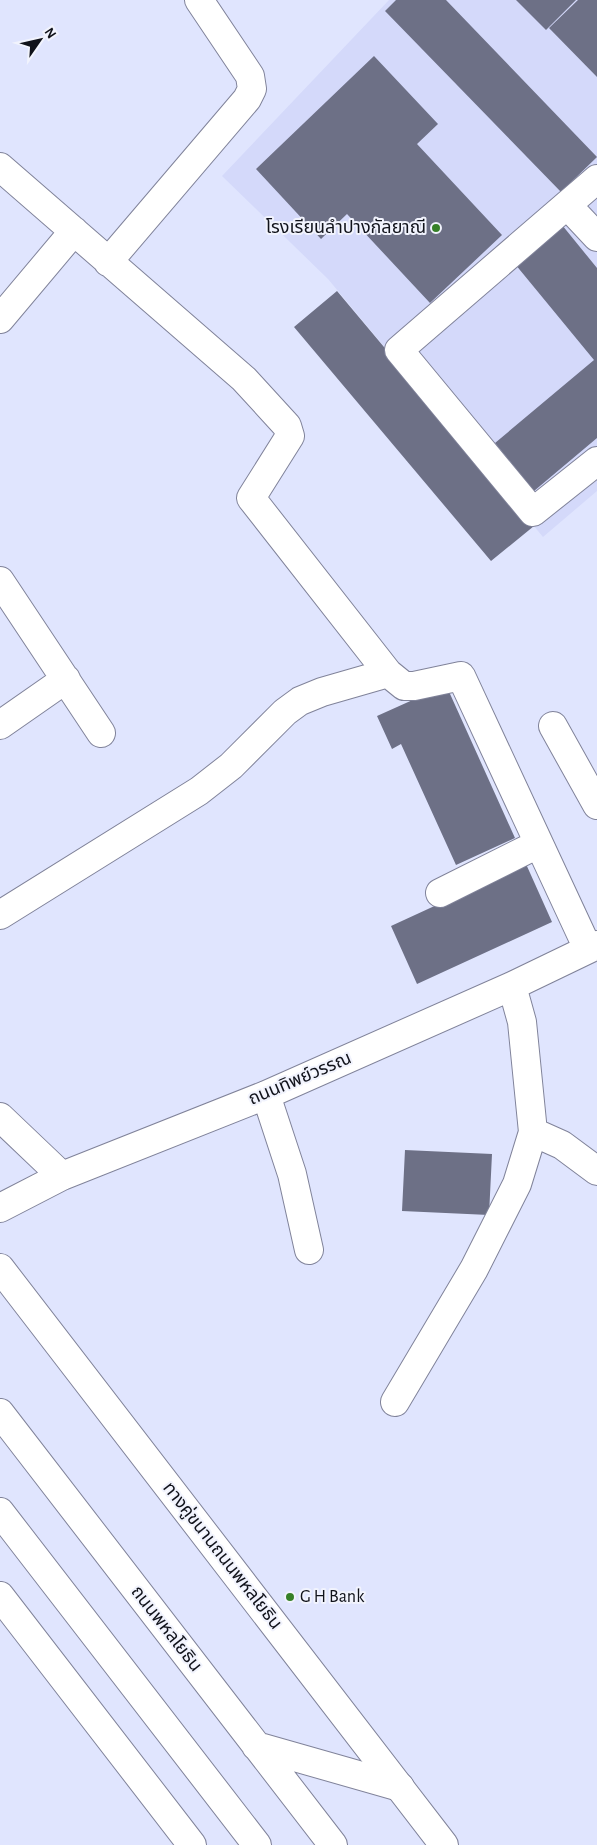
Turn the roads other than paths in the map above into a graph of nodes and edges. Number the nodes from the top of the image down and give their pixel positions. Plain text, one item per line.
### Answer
1 (199, 0) edge
2 (0, 167) edge
3 (597, 179) edge
4 (567, 206) junction
5 (74, 231) junction
6 (597, 237) edge
7 (108, 262) junction
8 (0, 319) edge
9 (597, 461) edge
10 (0, 581) edge
11 (388, 673) junction
12 (66, 679) junction
13 (0, 725) edge
14 (553, 726) dead end
15 (101, 733) dead end
16 (597, 805) edge
17 (538, 844) junction
18 (440, 893) dead end
19 (1, 912) edge
20 (592, 947) edge
21 (512, 986) junction
22 (266, 1094) junction
23 (0, 1116) edge
24 (533, 1132) junction
25 (597, 1171) edge
26 (62, 1176) junction
27 (0, 1208) edge
28 (309, 1250) dead end
29 (0, 1268) edge
30 (395, 1402) dead end
31 (0, 1413) edge
32 (0, 1512) edge
33 (0, 1596) edge
34 (256, 1746) junction
35 (400, 1788) junction
36 (192, 1845) edge
37 (257, 1845) edge
38 (333, 1845) edge
39 (444, 1845) edge

1 - 7 main road
2 - 5 main road
3 - 4 main road
4 - 6 main road
4 - 9 main road
5 - 7 main road
5 - 8 main road
7 - 11 main road
10 - 12 main road
11 - 17 main road
11 - 19 main road
12 - 13 main road
12 - 15 main road
14 - 16 main road
17 - 18 main road
17 - 20 main road
20 - 21 main road, ถนนทิพย์วรรณ
21 - 22 main road, ถนนทิพย์วรรณ
21 - 24 main road
22 - 26 main road, ถนนทิพย์วรรณ
22 - 28 main road
23 - 26 main road
24 - 25 main road
24 - 30 main road
26 - 27 main road, ถนนทิพย์วรรณ
29 - 35 main road, ทางคู่ขนานถนนพหลโยธิน
31 - 34 main road, ถนนพหลโยธิน
32 - 37 main road
33 - 36 main road
34 - 35 main road
34 - 38 main road, ถนนพหลโยธิน
35 - 39 main road, ทางคู่ขนานถนนพหลโยธิน

